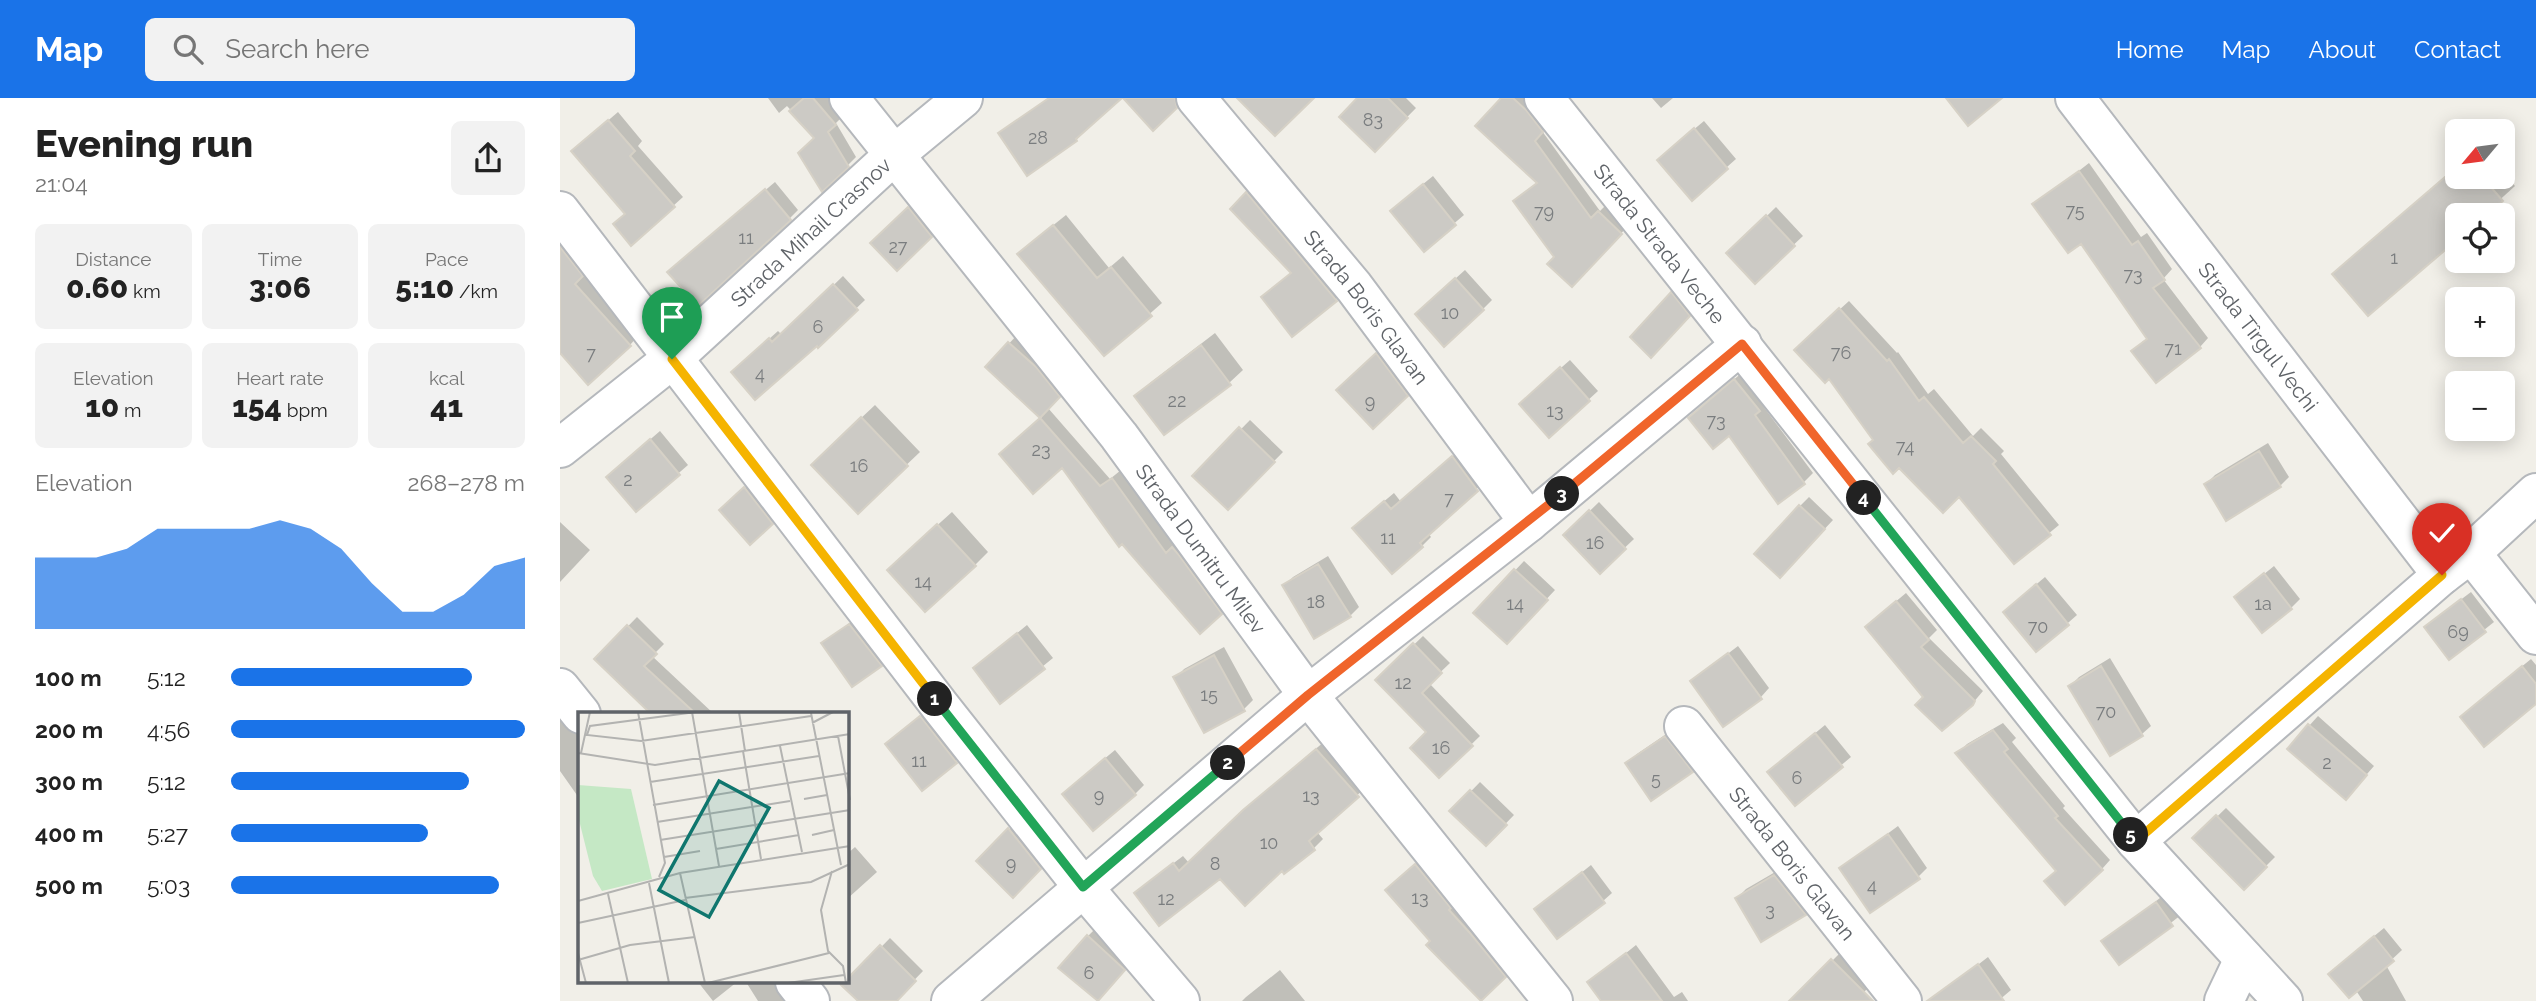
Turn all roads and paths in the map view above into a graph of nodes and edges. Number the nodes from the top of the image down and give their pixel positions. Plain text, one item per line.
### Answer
1 (849, 98) edge
2 (963, 98) edge
3 (1196, 98) edge
4 (1544, 98) edge
5 (2075, 98) edge
6 (894, 155) junction
7 (560, 211) edge
8 (1742, 344) junction
9 (672, 359) junction
10 (560, 448) edge
11 (2536, 493) edge
12 (1529, 522) junction
13 (2456, 564) junction
14 (2536, 635) edge
15 (560, 688) edge
16 (1308, 695) junction
17 (579, 712) edge
18 (1684, 726) dead end
19 (2136, 841) junction
20 (1083, 887) junction
21 (2244, 959) junction
22 (797, 984) edge
23 (810, 1001) edge
24 (951, 1001) edge
25 (1180, 1001) edge
26 (1553, 1001) edge
27 (1902, 1001) edge
28 (2224, 1001) edge
29 (2283, 1001) edge

1 - 6 street, Strada Dumitru Milev
2 - 6 street, Strada Mihail Crasnov
3 - 12 street, Strada Boris Glavan
4 - 8 street, Strada Strada Veche
5 - 13 street, Strada Tîrgul Vechi
6 - 9 street, Strada Mihail Crasnov
6 - 16 street, Strada Dumitru Milev
7 - 9 street
8 - 12 street
8 - 19 street, Strada Strada Veche
9 - 10 street, Strada Mihail Crasnov
9 - 20 street
11 - 13 street
12 - 16 street
13 - 14 street, Strada Tîrgul Vechi
13 - 19 street
15 - 17 street
16 - 20 street
16 - 26 street, Strada Dumitru Milev
18 - 27 street, Strada Boris Glavan
19 - 21 street, Strada Strada Veche
20 - 24 street
20 - 25 street
21 - 28 street
21 - 29 street, Strada Strada Veche
22 - 23 street

